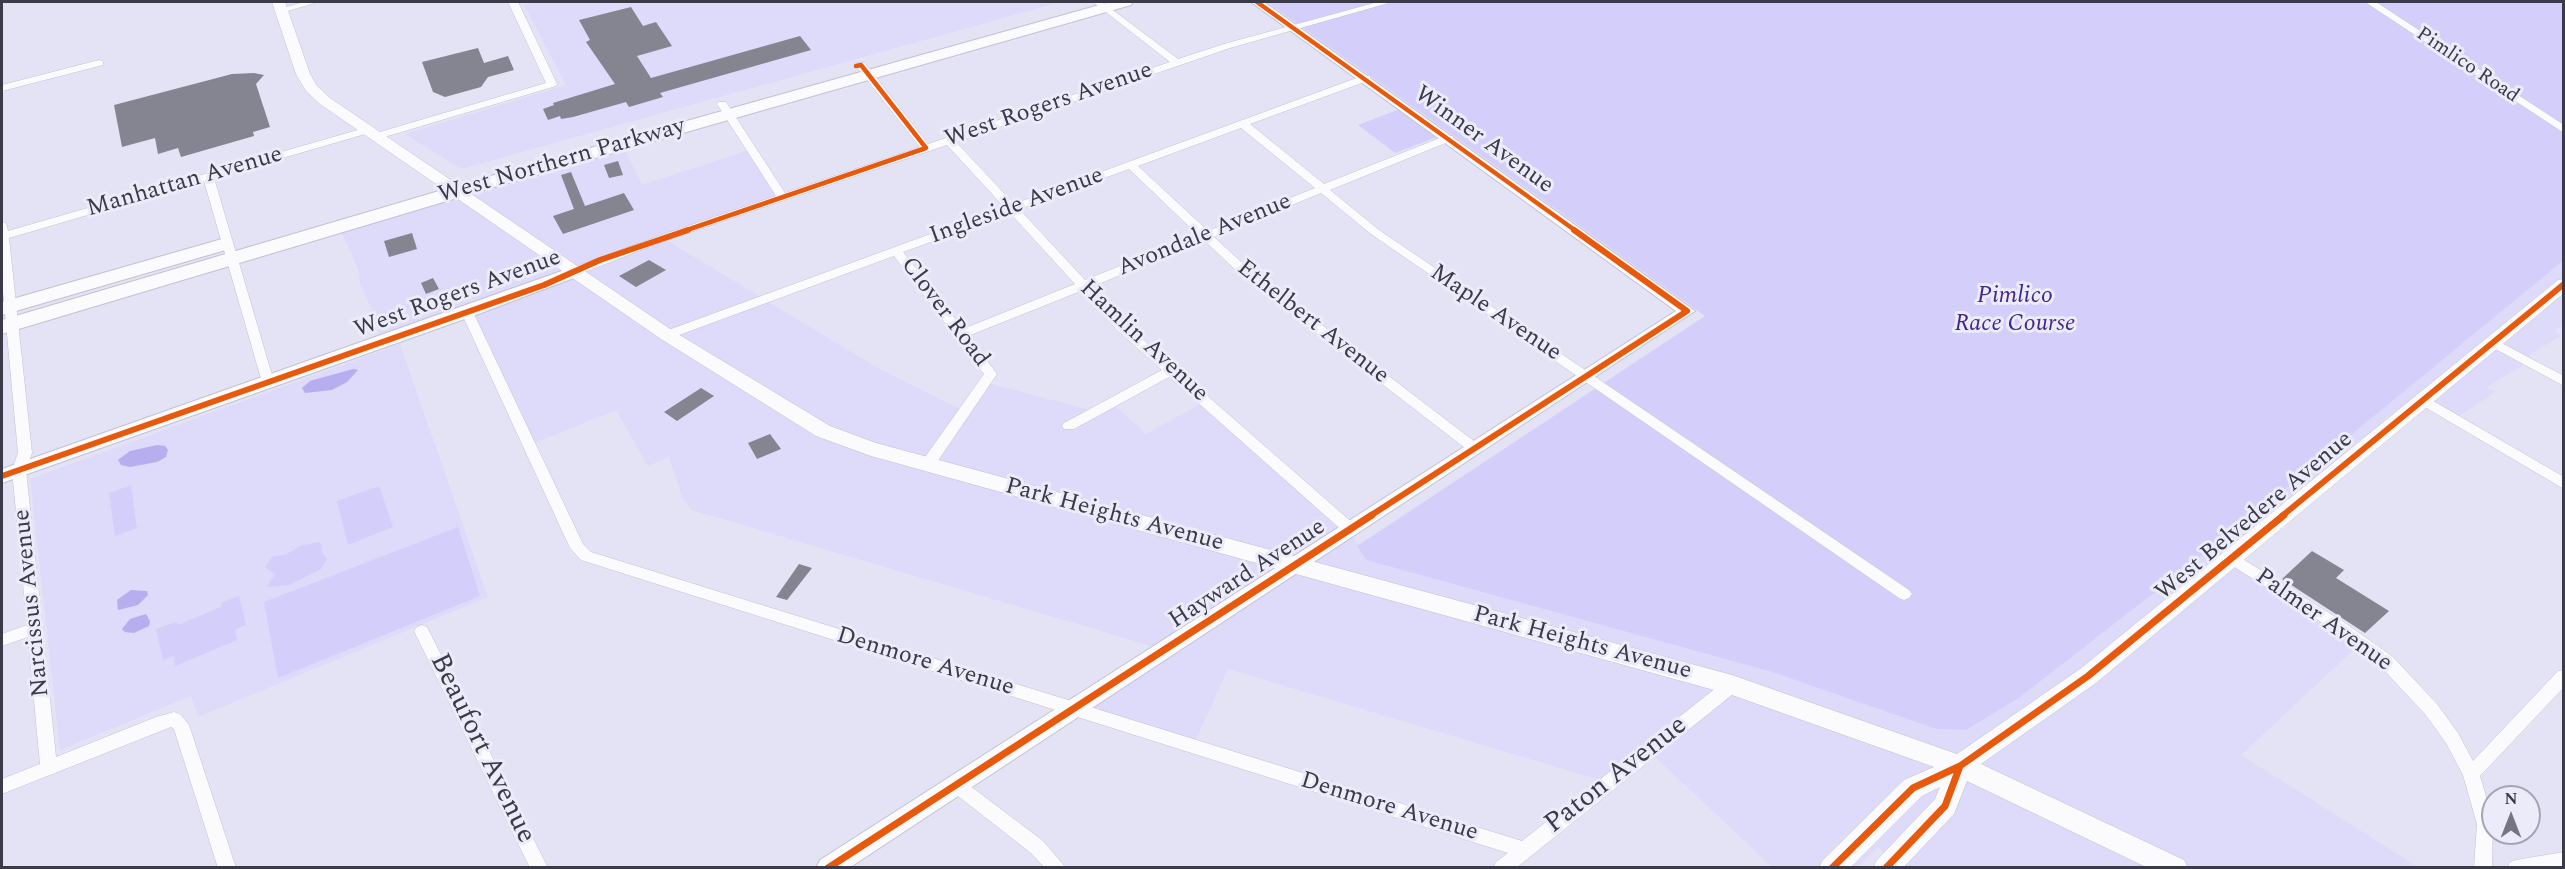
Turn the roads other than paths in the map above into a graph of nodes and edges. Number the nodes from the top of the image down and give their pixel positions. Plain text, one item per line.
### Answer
1 (313, 2) edge
2 (513, 2) edge
3 (1084, 2) edge
4 (1125, 2) edge
5 (1257, 2) edge
6 (1387, 2) edge
7 (2370, 2) edge
8 (1101, 4) edge
9 (280, 6) edge
10 (1294, 27) junction
11 (99, 63) dead end
12 (1177, 63) junction
13 (865, 69) junction
14 (1366, 78) junction
15 (2, 88) edge
16 (725, 109) junction
17 (1243, 123) junction
18 (2564, 130) edge
19 (373, 133) junction
20 (1449, 138) junction
21 (949, 140) junction
22 (926, 148) junction
23 (1131, 165) junction
24 (208, 176) junction
25 (450, 187) junction
26 (1323, 189) junction
27 (782, 197) junction
28 (1011, 208) junction
29 (2, 225) edge
30 (2, 235) edge
31 (1206, 235) junction
32 (230, 251) junction
33 (896, 251) junction
34 (573, 272) junction
35 (1082, 285) junction
36 (2562, 289) edge
37 (1687, 311) joint
38 (467, 312) junction
39 (6, 317) edge
40 (962, 334) junction
41 (668, 335) junction
42 (2493, 342) junction
43 (1170, 371) junction
44 (1587, 376) junction
45 (2564, 381) edge
46 (268, 382) junction
47 (2423, 400) junction
48 (1069, 426) dead end
49 (1474, 448) junction
50 (928, 464) junction
51 (10, 473) edge
52 (2564, 484) edge
53 (1350, 529) junction
54 (2233, 559) junction
55 (1294, 565) junction
56 (1904, 594) dead end
57 (35, 628) junction
58 (422, 631) dead end
59 (2, 640) edge
60 (2564, 676) edge
61 (1732, 685) junction
62 (1073, 710) junction
63 (1960, 766) junction
64 (50, 767) junction
65 (2471, 774) junction
66 (955, 784) junction
67 (2, 787) edge
68 (1524, 850) junction
69 (2564, 860) edge
70 (227, 867) edge
71 (539, 867) edge
72 (828, 867) edge
73 (1057, 867) edge
74 (1502, 867) edge
75 (1832, 867) edge
76 (1886, 867) edge
77 (2175, 867) edge
78 (2483, 867) edge
79 (2516, 867) edge

1 - 9 street
2 - 19 street, Manhattan Avenue
3 - 13 main road, West Northern Parkway
4 - 8 main road, West Northern Parkway
5 - 10 street, Winner Avenue
6 - 10 street, West Rogers Avenue
7 - 18 street, Pimlico Road
8 - 12 street
8 - 13 main road, West Northern Parkway
9 - 19 main road, Park Heights Avenue
10 - 12 street, West Rogers Avenue
10 - 14 street, Winner Avenue
11 - 15 street
12 - 21 street, West Rogers Avenue
13 - 16 main road, West Northern Parkway
13 - 22 street
14 - 17 street, Ingleside Avenue
14 - 20 street, Winner Avenue
16 - 25 main road, West Northern Parkway
16 - 27 street
17 - 23 street, Ingleside Avenue
17 - 26 street, Maple Avenue
19 - 24 street, Manhattan Avenue
19 - 25 main road, Park Heights Avenue
20 - 26 street, Avondale Avenue
20 - 37 street, Winner Avenue
21 - 22 street, West Rogers Avenue
21 - 28 street, Hamlin Avenue
22 - 27 street, West Rogers Avenue
23 - 28 street, Ingleside Avenue
23 - 31 street, Ethelbert Avenue
24 - 30 street, Manhattan Avenue
24 - 32 street
25 - 32 main road, West Northern Parkway
25 - 32 main road, West Northern Parkway
25 - 34 main road, Park Heights Avenue
26 - 31 street, Avondale Avenue
26 - 44 street, Maple Avenue
27 - 34 street, West Rogers Avenue
28 - 33 street, Ingleside Avenue
28 - 35 street, Hamlin Avenue
29 - 30 street, Narcissus Avenue
30 - 39 street, Narcissus Avenue
31 - 35 street, Avondale Avenue
31 - 49 street, Ethelbert Avenue
32 - 39 main road, West Northern Parkway
32 - 46 street
33 - 40 street, Clover Road
33 - 41 street, Ingleside Avenue
34 - 38 street, West Rogers Avenue
34 - 41 main road, Park Heights Avenue
35 - 40 street, Avondale Avenue
35 - 43 street, Hamlin Avenue
36 - 42 main road, West Belvedere Avenue
37 - 44 street, Hayward Avenue
38 - 46 street, West Rogers Avenue
38 - 62 street, Denmore Avenue
39 - 51 street, Narcissus Avenue
40 - 50 street, Clover Road
41 - 50 main road, Park Heights Avenue
42 - 45 street
42 - 47 main road, West Belvedere Avenue
43 - 48 street
43 - 53 street, Hamlin Avenue
44 - 49 street, Hayward Avenue
44 - 56 street, Maple Avenue
46 - 51 street, West Rogers Avenue
47 - 52 street
47 - 54 main road, West Belvedere Avenue
49 - 53 street, Hayward Avenue
50 - 55 main road, Park Heights Avenue
51 - 57 street, Narcissus Avenue
53 - 55 street, Hayward Avenue
54 - 63 main road, West Belvedere Avenue
54 - 65 street, Palmer Avenue
55 - 61 main road, Park Heights Avenue
55 - 62 street, Hayward Avenue
57 - 59 street
57 - 64 street, Narcissus Avenue
58 - 71 street, Beaufort Avenue
60 - 65 street
61 - 63 main road, Park Heights Avenue
61 - 68 street, Paton Avenue
62 - 66 street, Hayward Avenue
62 - 68 street, Denmore Avenue
63 - 75 main road, West Belvedere Avenue
63 - 76 main road
63 - 77 main road, Park Heights Avenue
64 - 67 street
64 - 70 street
65 - 78 street, Palmer Avenue
66 - 72 street, Hayward Avenue
66 - 73 street
68 - 74 street, Paton Avenue
69 - 79 street

